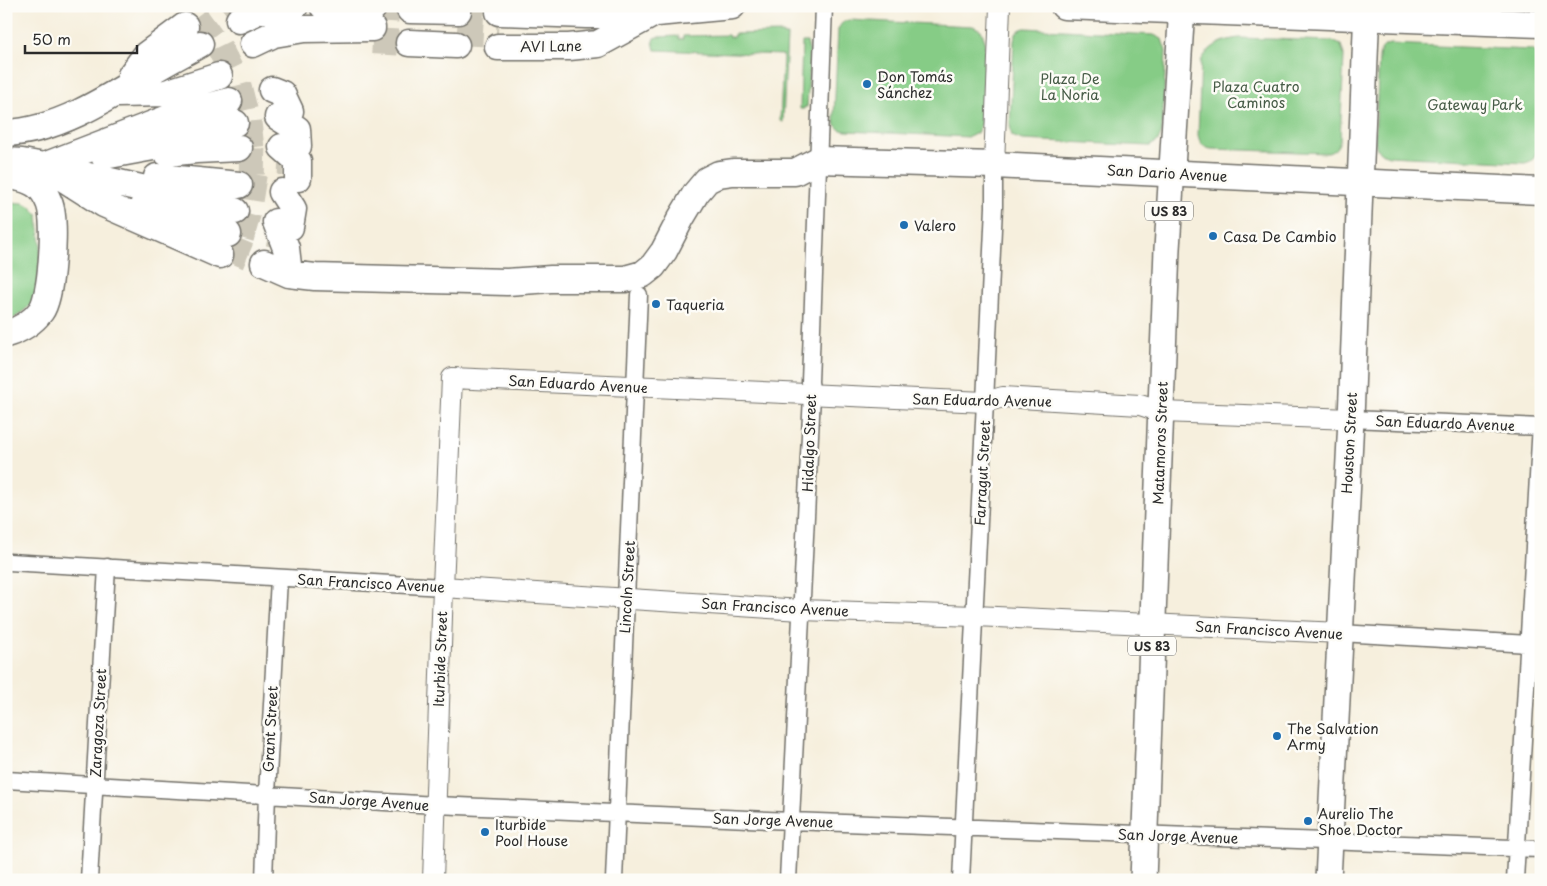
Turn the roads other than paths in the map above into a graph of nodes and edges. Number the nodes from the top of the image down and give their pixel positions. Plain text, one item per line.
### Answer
1 (295, 6) edge
2 (323, 6) edge
3 (600, 6) edge
4 (629, 6) edge
5 (732, 6) edge
6 (824, 6) edge
7 (1000, 6) edge
8 (1064, 6) edge
9 (1182, 9) edge
10 (234, 11) edge
11 (1366, 12) edge
12 (656, 13) junction
13 (1541, 24) edge
14 (409, 27) tunnel mouth
15 (457, 29) tunnel mouth
16 (257, 52) tunnel mouth
17 (117, 94) junction
18 (6, 133) edge
19 (818, 160) junction
20 (6, 161) edge
21 (994, 165) junction
22 (44, 166) junction
23 (1171, 173) junction
24 (6, 176) edge
25 (233, 179) junction
26 (283, 181) dead end
27 (1360, 181) junction
28 (1541, 191) edge
29 (639, 295) dead end
30 (6, 334) edge
31 (452, 378) joint
32 (636, 387) junction
33 (812, 395) junction
34 (985, 402) junction
35 (1162, 412) junction
36 (1351, 419) junction
37 (1541, 426) edge
38 (9, 562) dead end
39 (107, 567) junction
40 (279, 578) junction
41 (443, 587) junction
42 (626, 598) junction
43 (801, 610) junction
44 (975, 616) junction
45 (1153, 624) junction
46 (1340, 633) junction
47 (1535, 642) edge
48 (6, 780) edge
49 (94, 786) junction
50 (267, 794) junction
51 (436, 805) junction
52 (617, 813) junction
53 (791, 821) junction
54 (964, 827) junction
55 (1145, 834) junction
56 (1329, 842) junction
57 (1516, 848) junction
58 (1541, 849) edge
59 (89, 880) edge
60 (264, 880) edge
61 (433, 880) edge
62 (614, 880) edge
63 (788, 880) edge
64 (961, 880) edge
65 (1143, 880) edge
66 (1328, 880) edge
67 (1515, 880) edge

1 - 10 highway
2 - 16 highway
3 - 12 highway
4 - 12 highway
5 - 12 highway
6 - 19 street, Hidalgo Street
7 - 21 street, Farragut Street
8 - 9 highway
9 - 11 highway
9 - 23 main road, Matamoros Street / US 83
11 - 13 highway
11 - 27 main road, Houston Street
12 - 12 highway, AVI Lane
14 - 15 highway
17 - 17 highway
17 - 18 highway
19 - 21 highway, San Dario Avenue
19 - 26 highway, San Dario Avenue
19 - 33 street, Hidalgo Street
20 - 22 highway
21 - 23 highway, San Dario Avenue
21 - 34 street, Farragut Street
22 - 25 highway
22 - 25 highway
22 - 25 highway
22 - 25 highway
22 - 25 highway
23 - 27 highway, San Dario Avenue
23 - 35 main road, Matamoros Street / US 83
24 - 30 highway
27 - 28 highway, San Dario Avenue
27 - 36 main road, Houston Street
29 - 32 street, Lincoln Street
31 - 32 street, San Eduardo Avenue
31 - 41 street, Iturbide Street
32 - 33 street, San Eduardo Avenue
32 - 42 street, Lincoln Street
33 - 34 street, San Eduardo Avenue
33 - 43 street, Hidalgo Street
34 - 35 street, San Eduardo Avenue
34 - 44 street, Farragut Street
35 - 36 street, San Eduardo Avenue
35 - 45 main road, Matamoros Street / US 83
36 - 37 street, San Eduardo Avenue
36 - 46 main road, Houston Street
37 - 47 street
38 - 39 street, San Francisco Avenue
39 - 40 street, San Francisco Avenue
39 - 49 street, Zaragoza Street
40 - 41 street, San Francisco Avenue
40 - 50 street, Grant Street
41 - 42 street, San Francisco Avenue
41 - 51 street, Iturbide Street
42 - 43 street, San Francisco Avenue
42 - 52 street, Lincoln Street
43 - 44 street, San Francisco Avenue
43 - 53 street, Hidalgo Street
44 - 45 street, San Francisco Avenue
44 - 54 street, Farragut Street
45 - 46 street, San Francisco Avenue
45 - 55 main road, Matamoros Street / US 83
46 - 47 street, San Francisco Avenue
46 - 56 main road, Houston Street
47 - 57 street
48 - 49 street, San Jorge Avenue
49 - 50 street, San Jorge Avenue
49 - 59 street, Zaragoza Street
50 - 51 street, San Jorge Avenue
50 - 60 street, Grant Street
51 - 52 street, San Jorge Avenue
51 - 61 street, Iturbide Street
52 - 53 street, San Jorge Avenue
52 - 62 street, Lincoln Street
53 - 54 street, San Jorge Avenue
53 - 63 street, Hidalgo Street
54 - 55 street, San Jorge Avenue
54 - 64 street, Farragut Street
55 - 56 street, San Jorge Avenue
55 - 65 main road, Matamoros Street / US 83
56 - 57 street, San Jorge Avenue
56 - 66 main road, Houston Street
57 - 58 street, San Jorge Avenue
57 - 67 street

